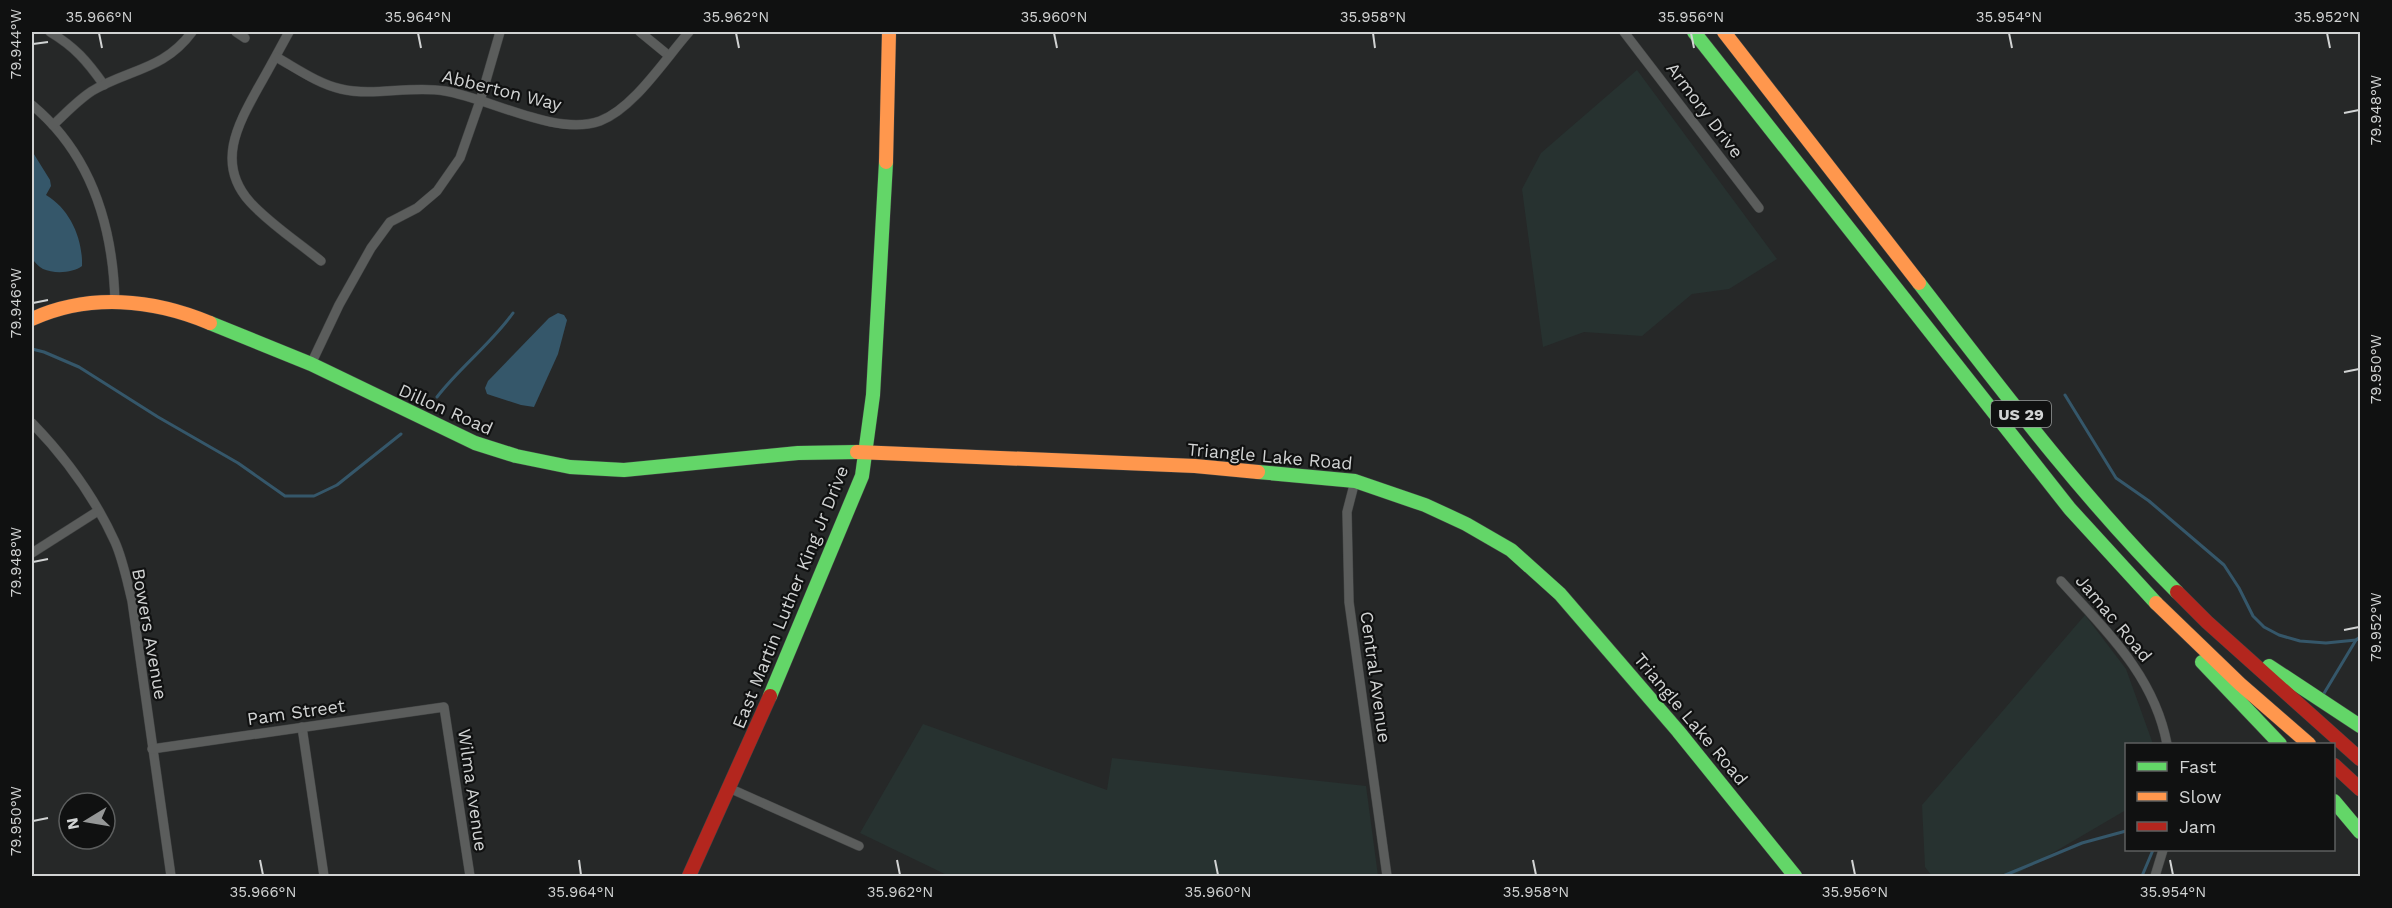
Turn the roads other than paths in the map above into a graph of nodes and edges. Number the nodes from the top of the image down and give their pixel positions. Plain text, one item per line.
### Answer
1 (50, 32) edge
2 (192, 32) edge
3 (236, 32) edge
4 (290, 32) edge
5 (500, 32) edge
6 (640, 32) edge
7 (689, 32) edge
8 (889, 32) edge
9 (1624, 32) edge
10 (1694, 32) edge
11 (1724, 32) edge
12 (245, 38) dead end
13 (668, 55) junction
14 (276, 57) junction
15 (104, 85) junction
16 (480, 101) junction
17 (32, 105) edge
18 (53, 125) junction
19 (1759, 208) dead end
20 (321, 261) dead end
21 (115, 302) junction
22 (32, 319) edge
23 (310, 364) junction
24 (32, 423) edge
25 (866, 452) junction
26 (1355, 481) junction
27 (98, 511) junction
28 (32, 553) edge
29 (2061, 581) dead end
30 (2159, 607) junction
31 (2207, 622) junction
32 (444, 709) joint
33 (2361, 726) edge
34 (302, 728) junction
35 (2167, 743) edge
36 (2279, 743) edge
37 (2308, 743) edge
38 (152, 749) junction
39 (2361, 759) edge
40 (2335, 766) edge
41 (729, 788) junction
42 (2361, 789) edge
43 (2335, 802) edge
44 (2361, 832) edge
45 (860, 846) dead end
46 (2162, 851) edge
47 (171, 876) edge
48 (324, 876) edge
49 (470, 876) edge
50 (689, 876) edge
51 (1388, 876) edge
52 (1795, 876) edge
53 (2155, 876) edge

1 - 15 street
2 - 15 street
3 - 12 street
4 - 14 street
5 - 16 street
6 - 13 street
7 - 13 street, Abberton Way
8 - 25 main road, East Martin Luther King Jr Drive
9 - 19 street, Armory Drive
10 - 30 main road, US 29
11 - 31 main road, US 29
13 - 16 street, Abberton Way
14 - 16 street, Abberton Way
14 - 20 street
15 - 18 street
16 - 23 street
17 - 18 street
18 - 21 street
21 - 22 main road, Dillon Road
21 - 23 main road, Dillon Road
23 - 25 main road, Dillon Road
24 - 27 street, Bowers Avenue
25 - 26 main road, Triangle Lake Road
25 - 41 main road, East Martin Luther King Jr Drive
26 - 51 street, Central Avenue
26 - 52 main road, Triangle Lake Road
27 - 28 street
27 - 38 street, Bowers Avenue
29 - 35 street, Jamac Road
30 - 36 main road
30 - 37 main road, US 29
31 - 33 main road
31 - 39 main road, US 29
32 - 34 street, Pam Street
32 - 49 street, Wilma Avenue
34 - 38 street, Pam Street
34 - 48 street
38 - 47 street, Bowers Avenue
40 - 42 main road
41 - 45 street
41 - 50 main road, East Martin Luther King Jr Drive
43 - 44 main road
46 - 53 street

